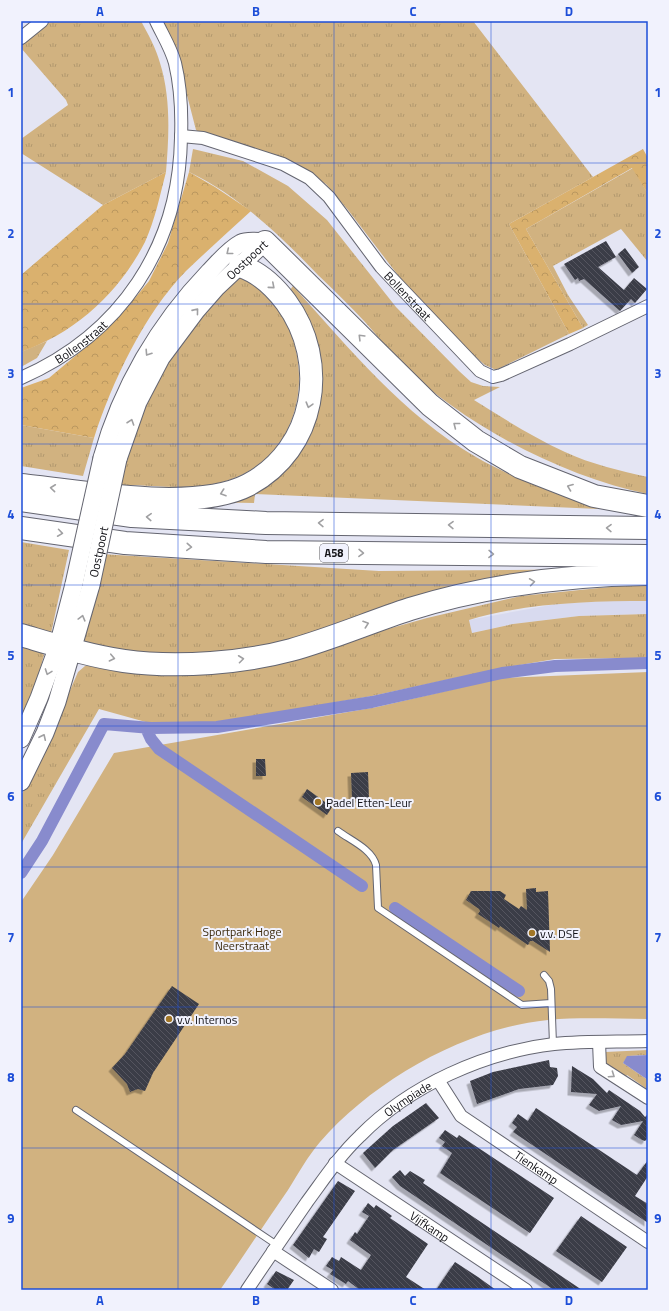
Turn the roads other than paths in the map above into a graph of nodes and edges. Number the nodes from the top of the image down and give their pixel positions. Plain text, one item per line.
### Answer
1 (42, 21) edge
2 (156, 21) edge
3 (21, 38) edge
4 (181, 136) junction
5 (265, 242) junction
6 (240, 266) junction
7 (648, 306) edge
8 (21, 378) edge
9 (110, 458) junction
10 (21, 485) edge
11 (21, 500) edge
12 (648, 506) edge
13 (21, 528) edge
14 (648, 528) edge
15 (648, 556) edge
16 (648, 574) edge
17 (21, 635) edge
18 (66, 648) junction
19 (21, 739) edge
20 (21, 782) edge
21 (338, 831) dead end
22 (544, 975) dead end
23 (552, 1003) junction
24 (648, 1040) edge
25 (599, 1042) junction
26 (554, 1044) junction
27 (438, 1080) junction
28 (648, 1098) edge
29 (76, 1110) dead end
30 (335, 1163) junction
31 (648, 1242) edge
32 (275, 1248) junction
33 (247, 1290) edge
34 (332, 1290) edge
35 (526, 1290) edge

1 - 3 street
2 - 4 street, Bollenstraat
4 - 7 street, Bollenstraat
4 - 8 street, Bollenstraat
5 - 6 main road, Oostpoort
5 -> 9 main road, Oostpoort
12 -> 5 highway
9 -> 6 main road, Oostpoort
6 -> 10 highway
9 - 18 main road, Oostpoort, bridge
18 -> 9 main road, Oostpoort, bridge
14 -> 11 highway
13 -> 15 highway, A58
18 -> 16 highway
17 - 18 highway
18 -> 19 main road, Oostpoort
20 -> 18 main road, Oostpoort
21 - 23 lane
22 - 23 lane
23 - 26 lane
24 - 25 street, Olympiade
25 - 26 street, Olympiade
25 -> 28 street
26 - 27 street, Olympiade
27 - 30 street, Olympiade
27 - 31 street, Tienkamp
29 - 32 lane
30 - 32 street, Olympiade
30 - 35 street, Vijfkamp
32 - 33 street, Olympiade
32 - 34 street

